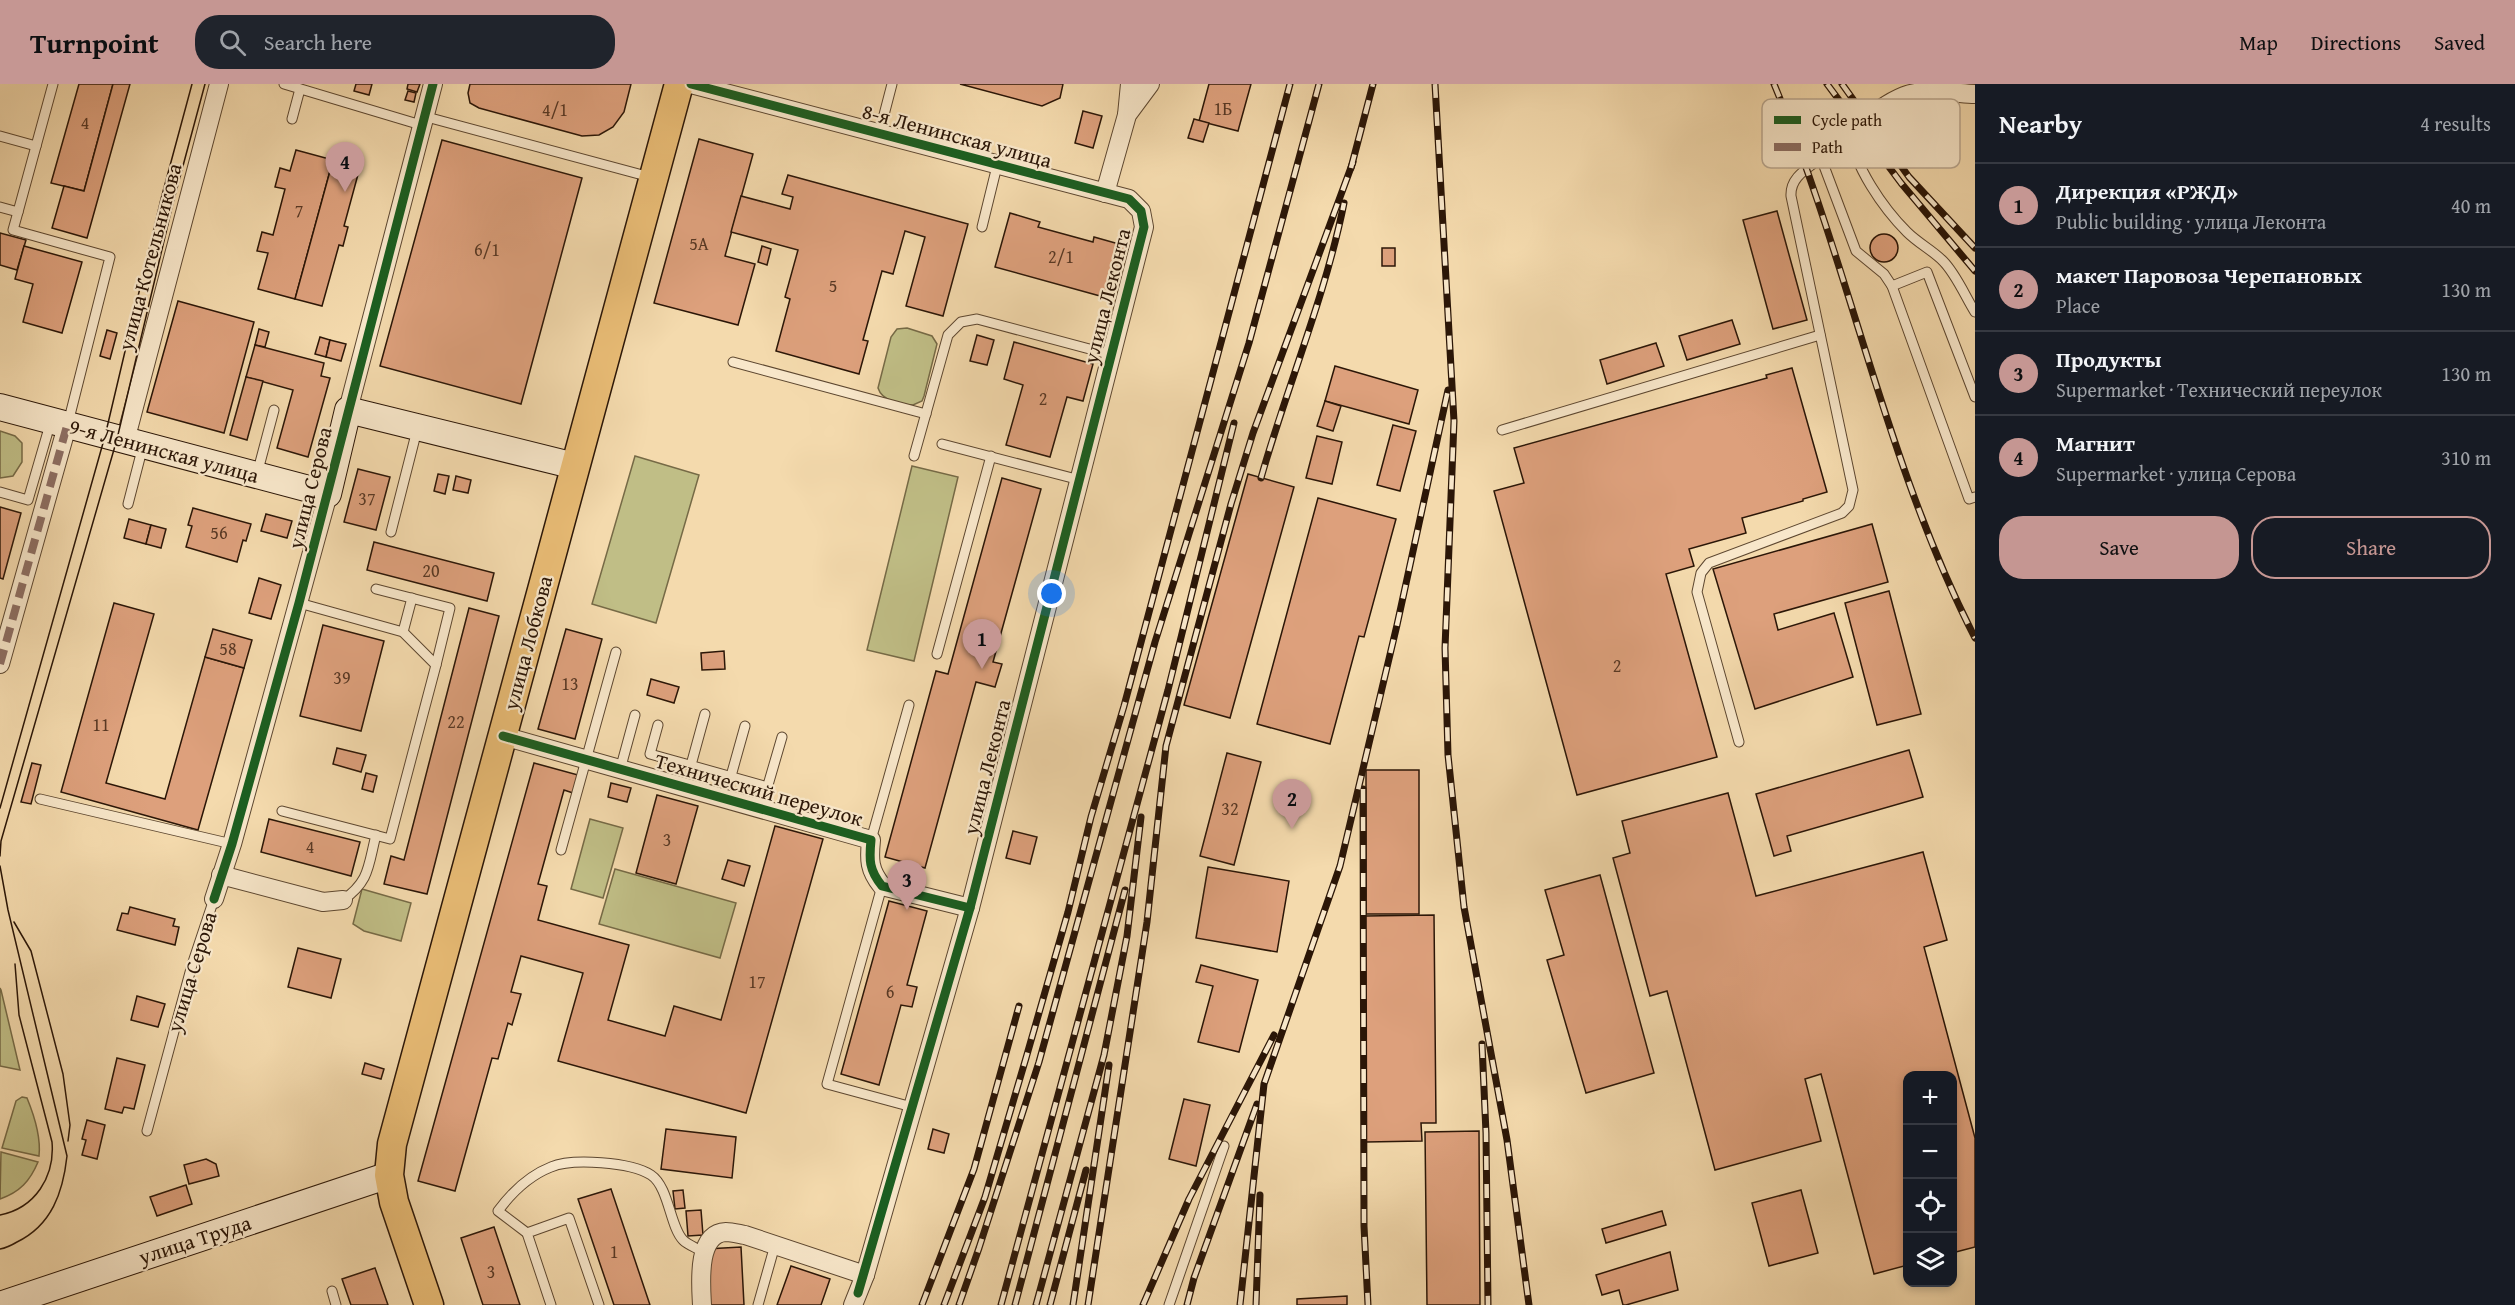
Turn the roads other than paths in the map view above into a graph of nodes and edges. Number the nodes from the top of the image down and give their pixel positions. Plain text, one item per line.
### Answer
1 (53, 84) edge
2 (219, 84) edge
3 (284, 84) edge
4 (433, 84) edge
5 (679, 84) edge
6 (691, 84) edge
7 (892, 84) edge
8 (1130, 84) edge
9 (1150, 84) edge
10 (1943, 88) edge
11 (300, 89) junction
12 (1975, 94) edge
13 (1900, 99) edge
14 (1127, 115) junction
15 (292, 119) dead end
16 (422, 120) junction
17 (879, 134) junction
18 (0, 136) edge
19 (36, 146) junction
20 (997, 166) junction
21 (1808, 168) edge
22 (1825, 168) edge
23 (1861, 168) edge
24 (654, 178) junction
25 (1105, 193) junction
26 (0, 207) edge
27 (1141, 211) joint
28 (18, 212) junction
29 (981, 227) dead end
30 (1892, 286) junction
31 (1975, 312) edge
32 (1820, 335) junction
33 (1112, 355) junction
34 (733, 362) dead end
35 (1975, 397) edge
36 (0, 407) edge
37 (274, 410) dead end
38 (348, 410) junction
39 (926, 414) junction
40 (59, 423) junction
41 (418, 427) junction
42 (1502, 430) dead end
43 (134, 444) junction
44 (942, 444) dead end
45 (914, 456) dead end
46 (991, 456) junction
47 (574, 466) junction
48 (256, 475) junction
49 (1080, 480) junction
50 (0, 492) edge
51 (328, 494) junction
52 (1975, 497) edge
53 (128, 504) dead end
54 (391, 532) dead end
55 (376, 589) dead end
56 (412, 598) junction
57 (299, 603) junction
58 (403, 632) junction
59 (616, 652) dead end
60 (937, 654) dead end
61 (0, 664) edge
62 (436, 665) junction
63 (909, 705) dead end
64 (705, 714) dead end
65 (635, 715) dead end
66 (658, 725) dead end
67 (745, 726) dead end
68 (503, 736) junction
69 (782, 737) dead end
70 (1739, 742) dead end
71 (586, 760) junction
72 (691, 765) junction
73 (620, 770) junction
74 (731, 776) junction
75 (768, 787) junction
76 (40, 799) dead end
77 (761, 809) junction
78 (282, 811) dead end
79 (376, 835) junction
80 (871, 840) junction
81 (232, 844) junction
82 (561, 850) dead end
83 (222, 875) junction
84 (882, 886) junction
85 (214, 899) joint
86 (343, 900) joint
87 (970, 908) junction
88 (912, 1107) junction
89 (147, 1131) dead end
90 (1224, 1146) dead end
91 (389, 1175) junction
92 (527, 1233) junction
93 (775, 1245) junction
94 (703, 1252) junction
95 (865, 1275) junction
96 (332, 1291) dead end
97 (855, 1299) edge
98 (0, 1305) edge
99 (336, 1305) edge
100 (429, 1305) edge
101 (551, 1305) edge
102 (598, 1305) edge
103 (702, 1305) edge
104 (758, 1305) edge
105 (1169, 1305) edge

1 - 19 lane
2 - 43 street, улица Котельникова
3 - 11 lane
4 - 16 street, улица Серова
5 - 24 main road, улица Лобкова
6 - 17 street, 8-я Ленинская улица
7 - 17 lane
8 - 14 street
9 - 14 street
10 - 12 street
10 - 13 street
11 - 15 lane
11 - 16 lane
14 - 25 street
16 - 24 lane
16 - 38 street, улица Серова
17 - 20 street, 8-я Ленинская улица
18 - 19 lane
19 - 28 lane
20 - 25 street, 8-я Ленинская улица
20 - 29 lane
21 - 32 lane
22 - 30 lane
23 - 31 lane
24 - 47 main road, улица Лобкова
25 - 27 street, 8-я Ленинская улица
26 - 28 lane
27 - 33 street, улица Леконта
28 - 40 lane
30 - 35 lane
30 - 52 lane
32 - 42 lane
32 - 70 lane
33 - 39 lane
33 - 49 street, улица Леконта
34 - 39 lane
36 - 40 street, 9-я Ленинская улица
37 - 48 lane
38 - 41 street
38 - 51 street, улица Серова
39 - 45 lane
40 - 43 street, 9-я Ленинская улица
40 - 50 lane
40 - 61 street
41 - 47 street
41 - 54 lane
43 - 48 street, 9-я Ленинская улица
43 - 53 lane
44 - 46 lane
46 - 49 lane
46 - 60 lane
47 - 68 main road, улица Лобкова
48 - 51 street, 9-я Ленинская улица
49 - 87 street, улица Леконта
51 - 57 street, улица Серова
55 - 56 lane
56 - 58 lane
56 - 62 lane
57 - 58 lane
57 - 81 street, улица Серова
58 - 62 lane
59 - 71 lane
62 - 79 lane
63 - 80 lane
64 - 72 lane
65 - 73 lane
66 - 72 lane
67 - 74 lane
68 - 71 street, Технический переулок
68 - 91 main road, улица Лобкова
69 - 75 lane
71 - 73 street, Технический переулок
71 - 82 lane
72 - 74 lane
73 - 77 street, Технический переулок
74 - 75 lane
75 - 77 lane
76 - 81 lane
77 - 80 street, Технический переулок
78 - 79 lane
79 - 86 lane
80 - 84 street, Технический переулок
81 - 83 street, улица Серова
83 - 85 street, улица Серова
83 - 86 street
84 - 87 street
84 - 88 lane
85 - 89 lane, улица Серова
87 - 88 street, улица Леконта
88 - 95 street, улица Леконта
90 - 105 lane
91 - 98 street, улица Труда
91 - 100 main road, улица Лобкова
92 - 94 lane
92 - 101 lane
92 - 102 lane
93 - 94 street
93 - 95 street
93 - 104 lane
94 - 103 street
95 - 97 street, улица Леконта
96 - 99 lane

